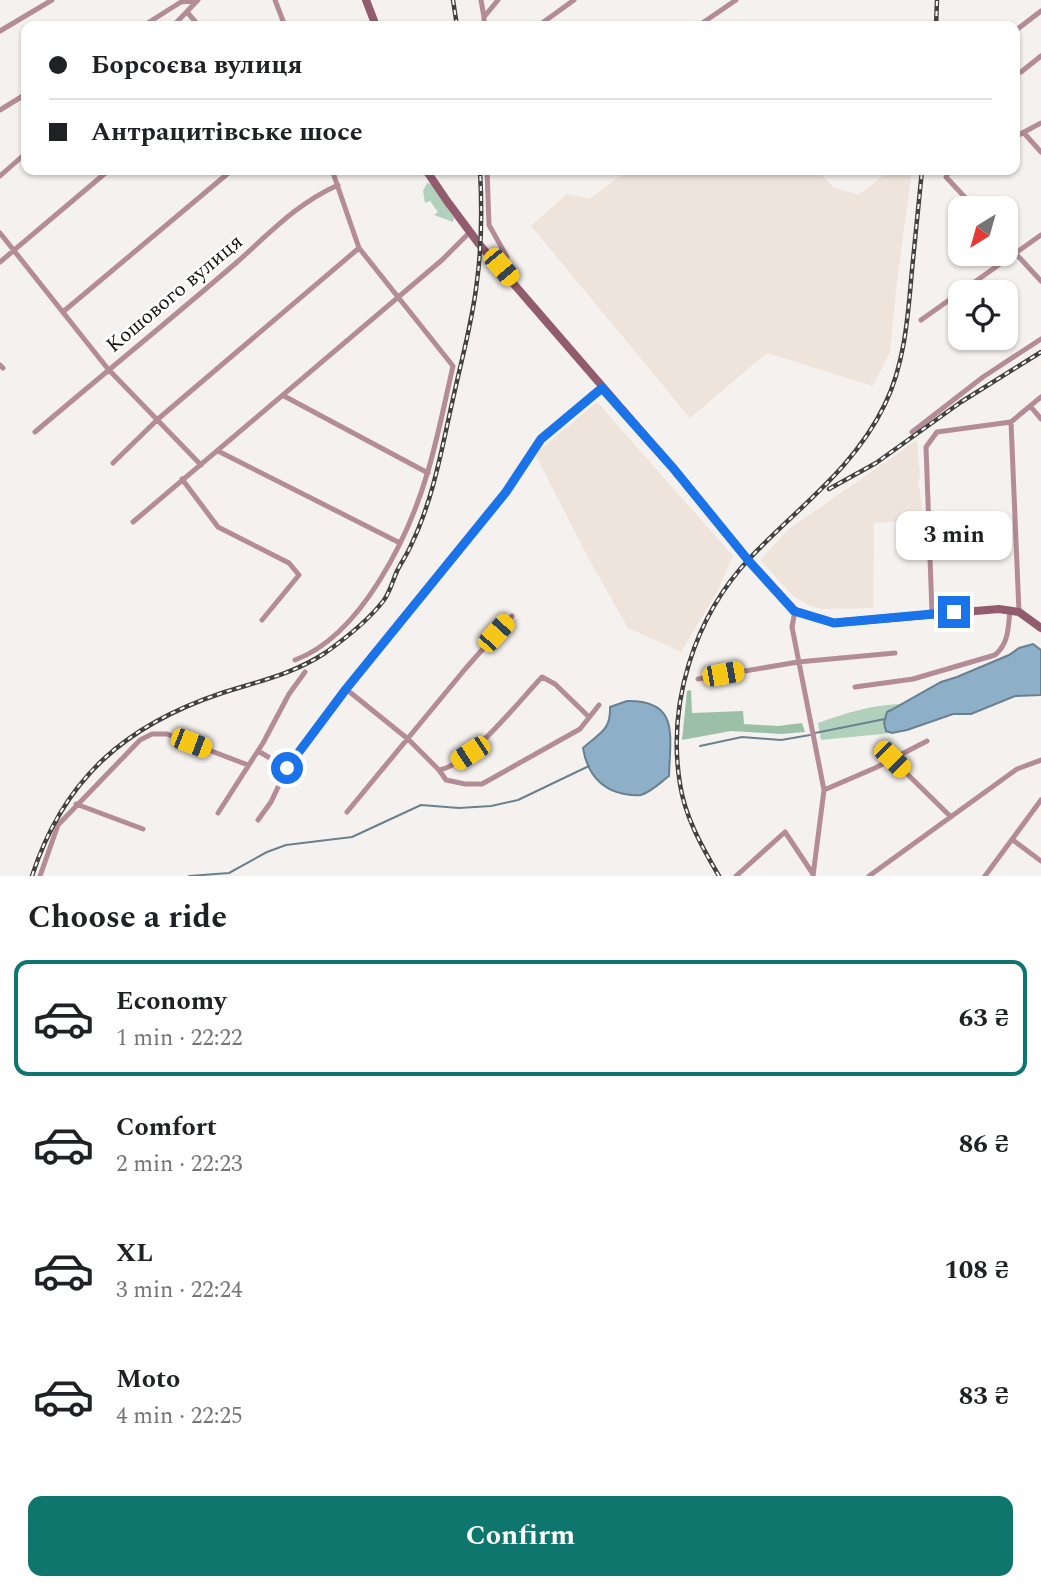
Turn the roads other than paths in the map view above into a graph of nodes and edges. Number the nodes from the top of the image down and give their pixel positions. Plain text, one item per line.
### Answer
1 (51, 0) edge
2 (198, 0) edge
3 (275, 0) edge
4 (366, 0) edge
5 (481, 0) edge
6 (498, 0) edge
7 (574, 0) edge
8 (736, 0) edge
9 (1041, 11) edge
10 (187, 12) junction
11 (484, 17) junction
12 (150, 21) edge
13 (178, 21) edge
14 (195, 21) edge
15 (283, 21) edge
16 (374, 21) edge
17 (484, 21) edge
18 (545, 21) edge
19 (705, 21) edge
20 (1020, 26) edge
21 (0, 31) edge
22 (1041, 56) edge
23 (1021, 72) dead end
24 (21, 97) edge
25 (0, 110) edge
26 (1041, 123) edge
27 (1024, 132) junction
28 (1020, 134) edge
29 (1041, 152) edge
30 (21, 157) edge
31 (103, 175) edge
32 (226, 175) edge
33 (334, 175) edge
34 (430, 175) edge
35 (487, 175) edge
36 (947, 175) edge
37 (0, 176) edge
38 (338, 185) junction
39 (964, 196) edge
40 (470, 232) junction
41 (0, 233) edge
42 (1041, 235) edge
43 (359, 248) junction
44 (14, 250) junction
45 (1018, 250) edge
46 (1018, 255) edge
47 (0, 262) edge
48 (996, 266) edge
49 (501, 267) junction
50 (1041, 281) edge
51 (396, 297) junction
52 (64, 311) junction
53 (921, 320) dead end
54 (1041, 339) edge
55 (108, 369) junction
56 (602, 388) junction
57 (284, 396) junction
58 (1041, 397) edge
59 (1031, 407) junction
60 (158, 419) junction
61 (1041, 419) edge
62 (1011, 422) junction
63 (36, 432) dead end
64 (912, 432) dead end
65 (218, 451) junction
66 (113, 463) dead end
67 (201, 465) junction
68 (428, 472) junction
69 (182, 479) junction
70 (133, 522) dead end
71 (400, 543) junction
72 (794, 611) junction
73 (1014, 611) junction
74 (932, 613) junction
75 (512, 616) dead end
76 (262, 620) dead end
77 (1041, 628) edge
78 (895, 653) dead end
79 (295, 660) dead end
80 (798, 662) junction
81 (305, 672) dead end
82 (698, 679) dead end
83 (855, 687) dead end
84 (346, 689) junction
85 (598, 705) dead end
86 (589, 717) junction
87 (408, 739) junction
88 (928, 741) dead end
89 (258, 751) junction
90 (892, 759) junction
91 (1040, 761) edge
92 (248, 765) junction
93 (287, 768) junction
94 (439, 770) junction
95 (824, 790) junction
96 (1041, 800) edge
97 (76, 804) junction
98 (347, 812) dead end
99 (218, 813) dead end
100 (951, 817) junction
101 (258, 820) dead end
102 (142, 829) dead end
103 (1013, 840) junction
104 (1041, 861) edge
105 (813, 875) edge
106 (40, 876) edge
107 (736, 876) edge
108 (869, 876) edge
109 (985, 876) edge

1 - 21 street
2 - 10 street
2 - 12 street
3 - 15 street
4 - 16 main road
5 - 11 street
6 - 11 street
7 - 18 street
8 - 19 street
9 - 20 street
10 - 13 street
10 - 14 street
11 - 17 street
22 - 23 street
24 - 25 street
26 - 27 street
27 - 28 street
27 - 29 street
30 - 37 street
31 - 44 street
32 - 52 street
33 - 38 street
34 - 40 main road
35 - 49 street
36 - 39 street
38 - 43 street
38 - 55 street, Кошового вулиця
40 - 49 main road
40 - 51 street
41 - 44 street
42 - 45 street
43 - 51 street
43 - 60 street
44 - 47 street
44 - 52 street
46 - 50 street
48 - 53 street
49 - 56 main road
51 - 57 street
51 - 68 street
52 - 55 street
54 - 64 street
55 - 60 street
55 - 63 street, Кошового вулиця
56 - 72 main road
56 - 84 street
57 - 65 street
57 - 68 street
58 - 59 street
59 - 61 street
59 - 62 street
60 - 66 street
60 - 67 street
62 - 73 street
62 - 74 street
65 - 67 street
65 - 71 street
67 - 69 street
68 - 71 street
69 - 70 street
69 - 76 street
71 - 79 street
72 - 74 main road
72 - 80 street
73 - 74 main road
73 - 77 main road
73 - 83 street
75 - 87 street
78 - 80 street
80 - 82 street
80 - 95 street
81 - 89 street
84 - 87 street
84 - 93 street
85 - 86 street
86 - 94 street
86 - 94 street
87 - 94 street
87 - 98 street
88 - 90 street
89 - 92 street
89 - 93 street
90 - 95 street
90 - 100 street
91 - 100 street
92 - 97 street
92 - 99 street
93 - 101 street
95 - 105 street
96 - 103 street
97 - 102 street
97 - 106 street
100 - 108 street
103 - 104 street
103 - 109 street
105 - 107 street

